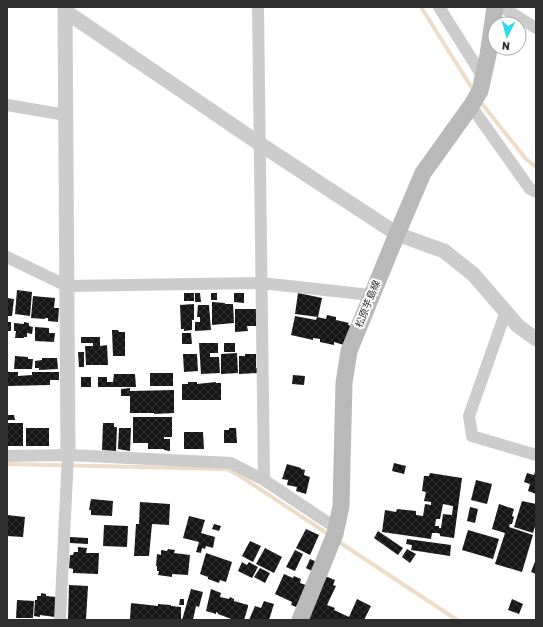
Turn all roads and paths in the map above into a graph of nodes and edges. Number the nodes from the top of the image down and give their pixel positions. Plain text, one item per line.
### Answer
1 (258, 7) edge
2 (439, 7) edge
3 (494, 7) edge
4 (502, 7) edge
5 (63, 8) edge
6 (536, 28) edge
7 (477, 94) junction
8 (7, 105) edge
9 (66, 115) junction
10 (260, 144) junction
11 (536, 192) edge
12 (397, 234) junction
13 (7, 257) edge
14 (261, 283) junction
15 (67, 286) junction
16 (371, 295) junction
17 (506, 311) junction
18 (536, 339) edge
19 (536, 455) edge
20 (7, 456) edge
21 (68, 461) junction
22 (264, 480) junction
23 (334, 535) junction
24 (60, 620) edge
25 (300, 620) edge

1 - 10 street
2 - 7 street
3 - 7 main road, 松原芋島線
4 - 6 street
5 - 9 street
5 - 10 street
7 - 11 street
7 - 12 main road, 松原芋島線
8 - 9 street
9 - 15 street
10 - 12 street
10 - 14 street
12 - 16 main road, 松原芋島線
12 - 17 street
13 - 15 street
14 - 15 street
14 - 16 street
14 - 22 street
15 - 21 street
16 - 23 main road, 松原芋島線
17 - 18 street
17 - 19 street
20 - 21 street
21 - 22 street
21 - 24 street
22 - 23 street
23 - 25 main road, 松原芋島線

